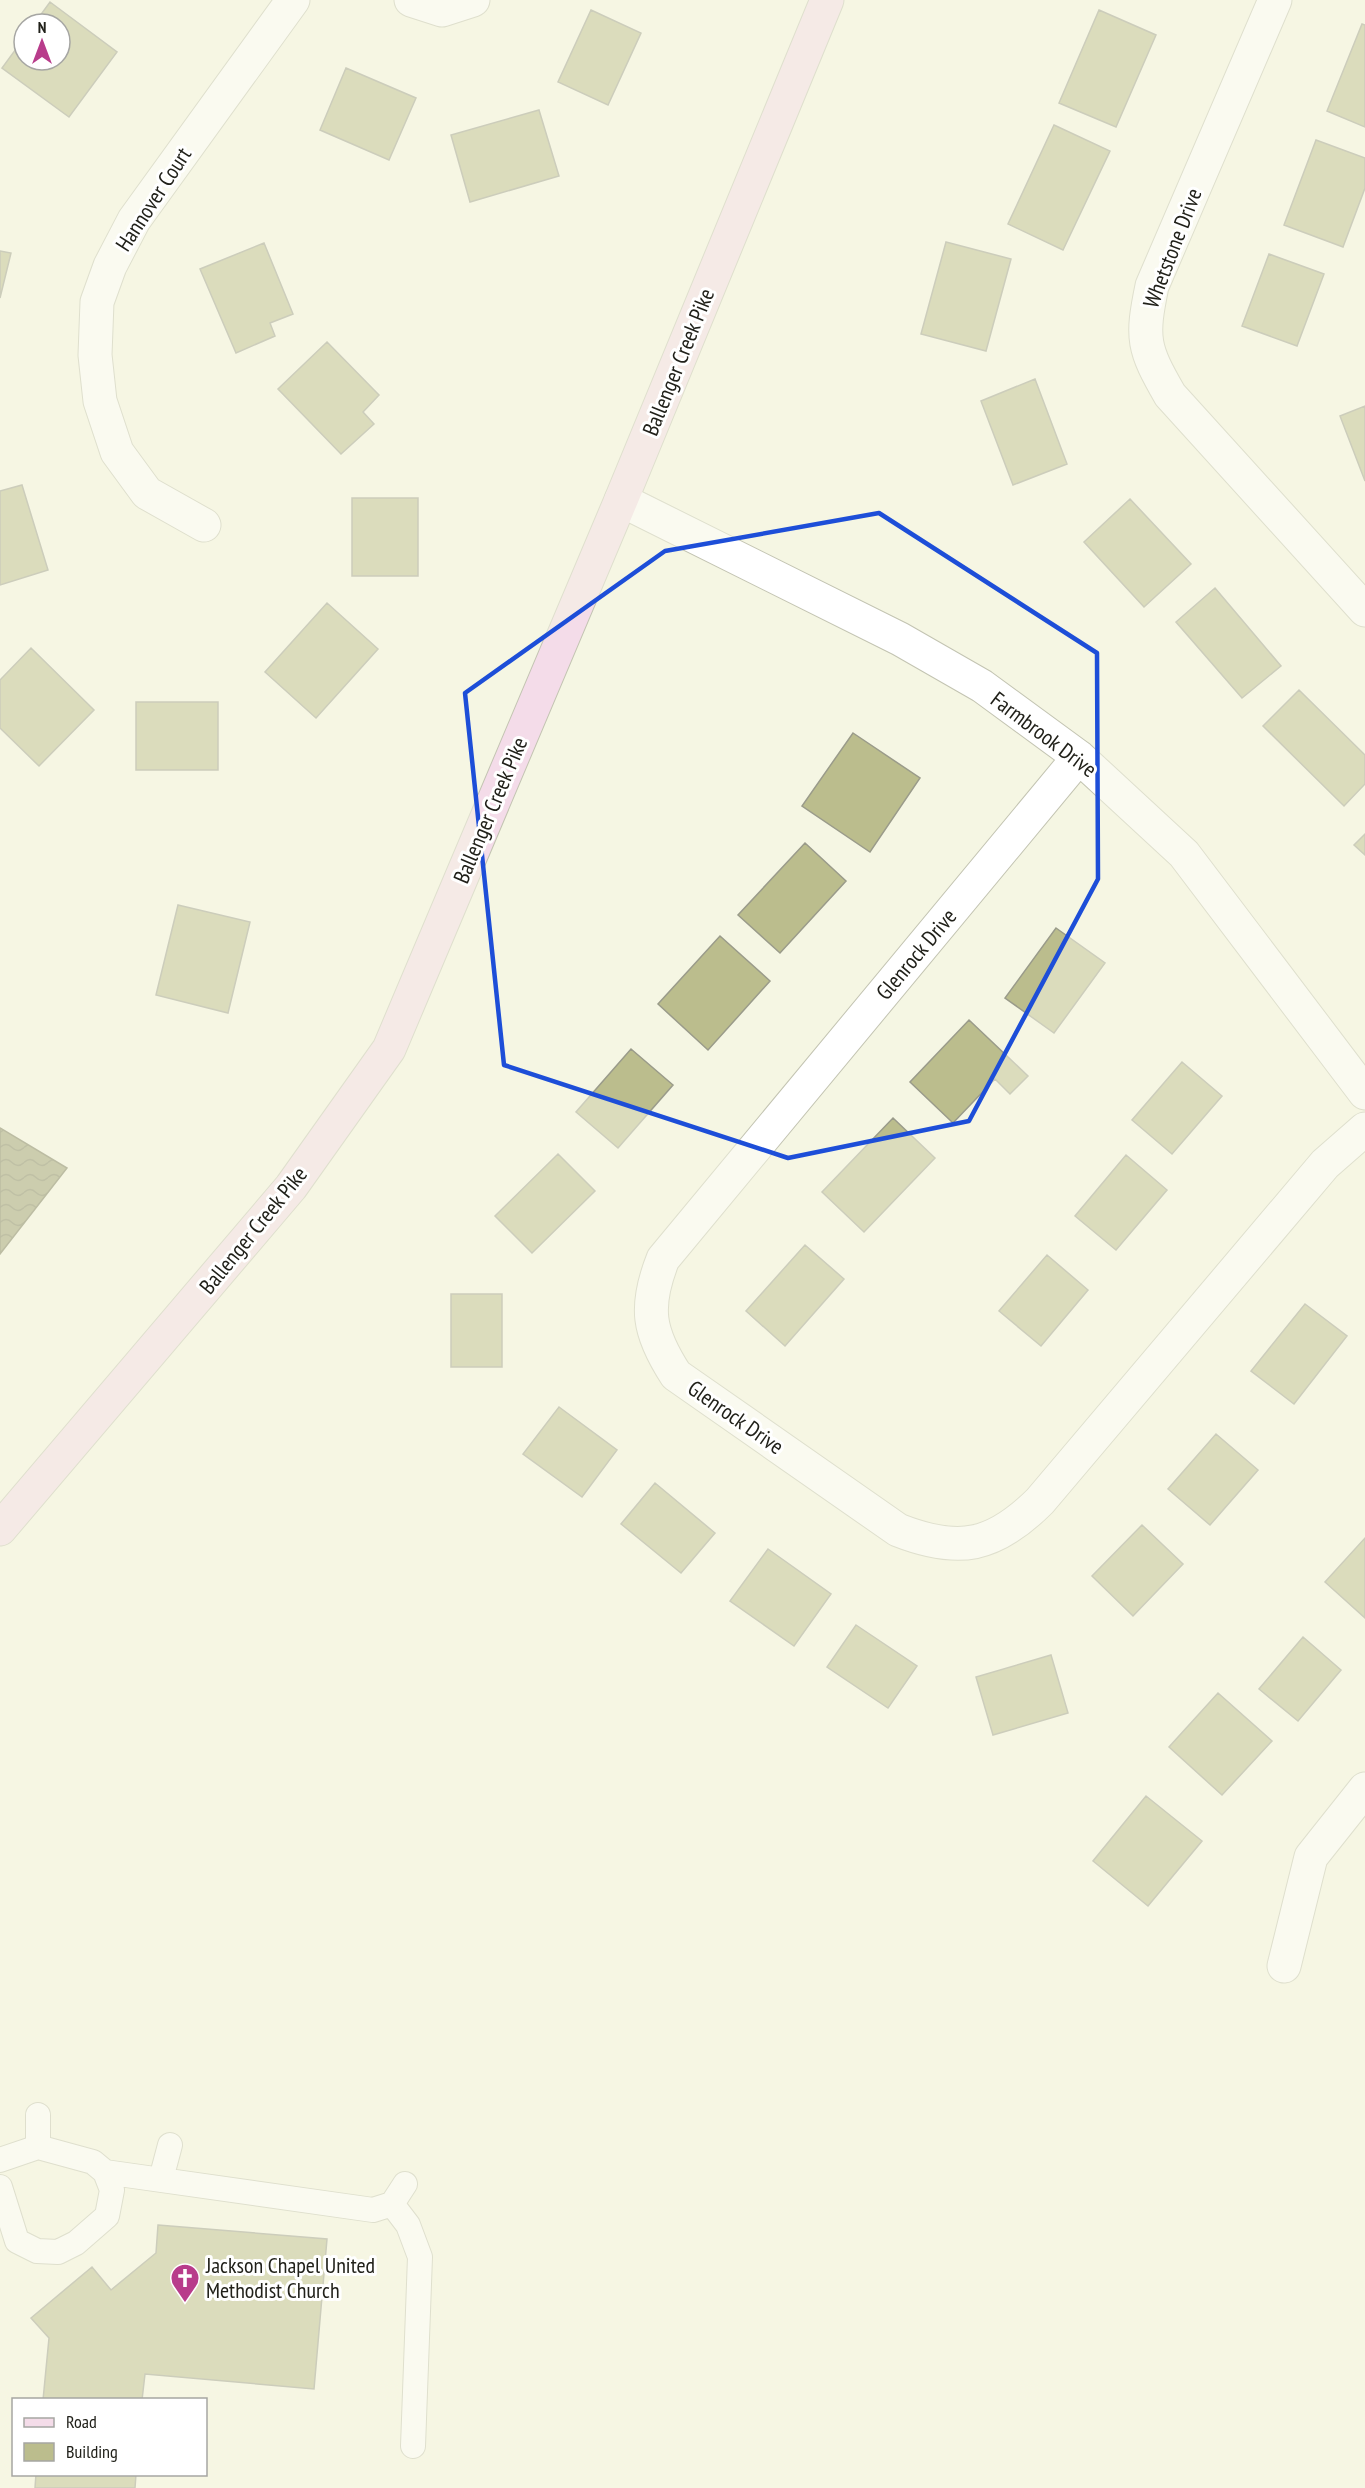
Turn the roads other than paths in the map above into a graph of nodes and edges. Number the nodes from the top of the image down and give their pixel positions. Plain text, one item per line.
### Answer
1 (293, 0) edge
2 (411, 0) edge
3 (473, 0) edge
4 (827, 0) edge
5 (1275, 0) edge
6 (621, 500) junction
7 (204, 525) dead end
8 (1365, 610) edge
9 (1079, 757) junction
10 (1365, 1093) edge
11 (1365, 1129) edge
12 (0, 1529) edge
13 (1365, 1789) edge
14 (1284, 1966) dead end
15 (38, 2115) dead end
16 (170, 2145) dead end
17 (38, 2147) junction
18 (0, 2160) edge
19 (105, 2172) junction
20 (161, 2179) junction
21 (2, 2201) edge
22 (413, 2446) dead end

1 - 7 street, Hannover Court
2 - 3 street
4 - 6 main road, Ballenger Creek Pike
5 - 8 street, Whetstone Drive
6 - 9 street, Farmbrook Drive
6 - 12 main road, Ballenger Creek Pike
9 - 10 street, Farmbrook Drive
9 - 11 street, Glenrock Drive
13 - 14 street
15 - 17 lane
16 - 20 lane
17 - 18 lane
17 - 19 lane
19 - 20 lane
19 - 21 lane
20 - 22 lane

